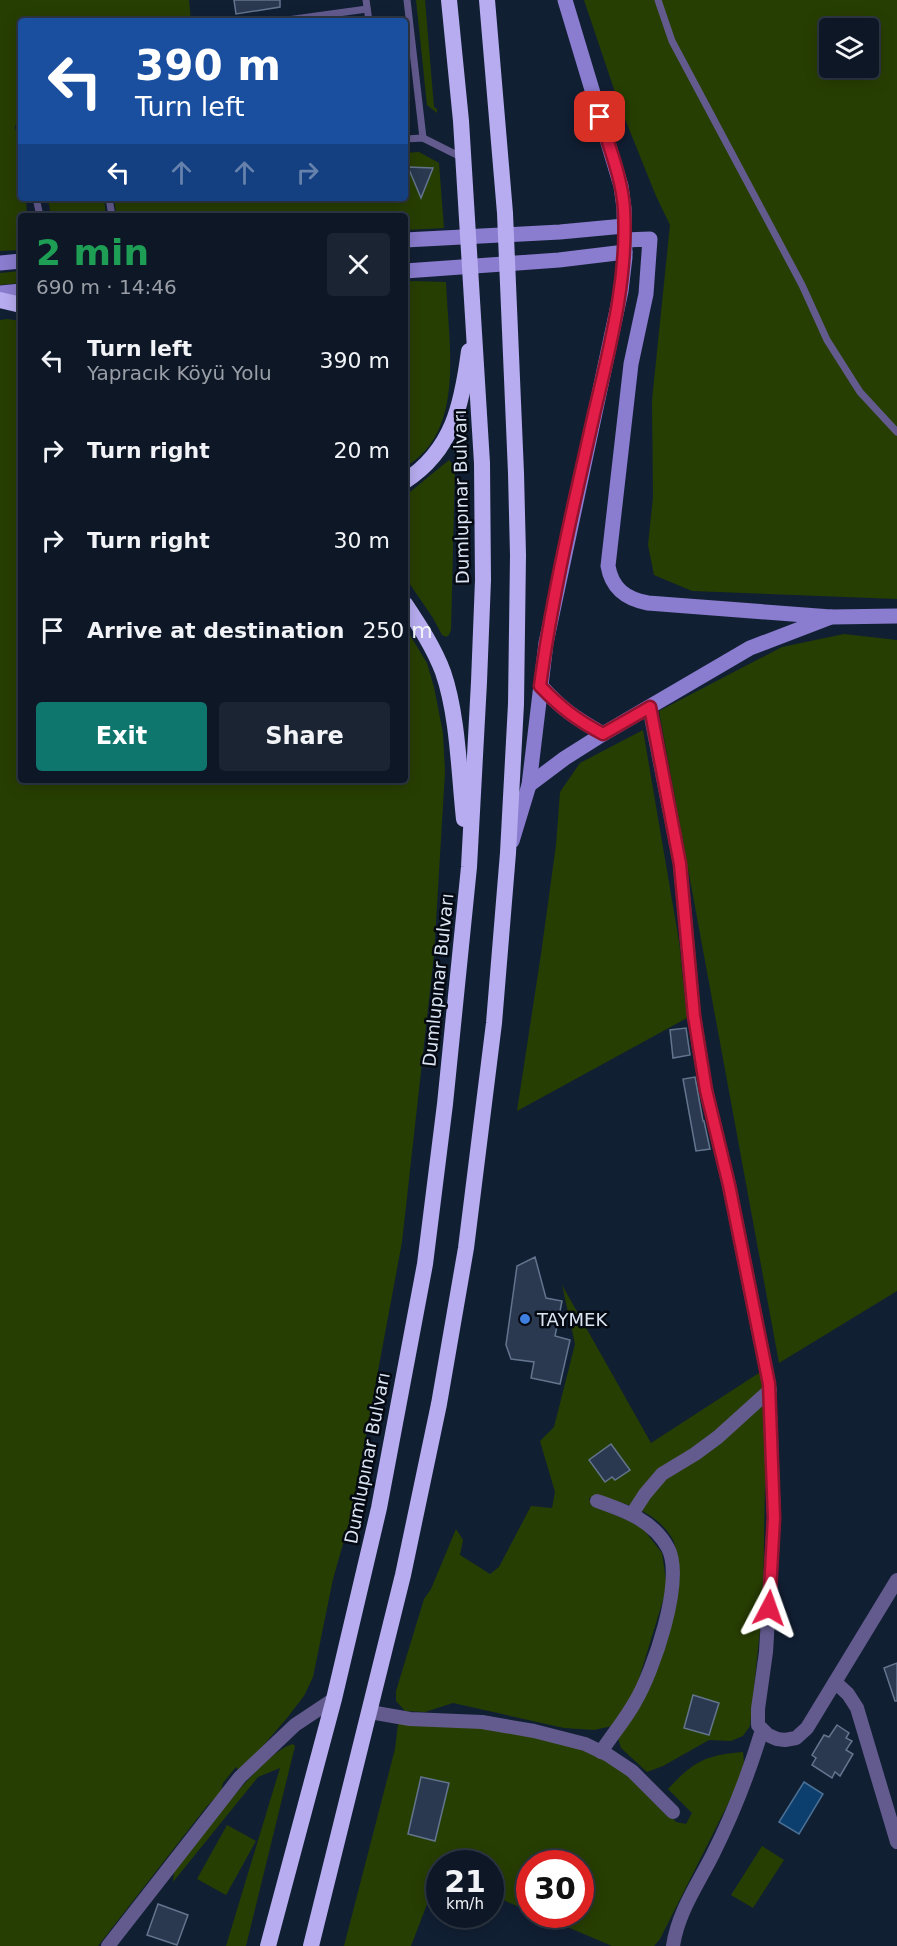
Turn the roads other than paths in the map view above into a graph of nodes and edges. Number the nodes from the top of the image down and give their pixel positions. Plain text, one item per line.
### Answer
1 (366, 0) edge
2 (407, 0) edge
3 (449, 0) edge
4 (487, 0) edge
5 (565, 0) edge
6 (658, 0) edge
7 (367, 9) junction
8 (302, 18) edge
9 (368, 18) edge
10 (423, 138) junction
11 (408, 139) edge
12 (464, 158) junction
13 (625, 239) junction
14 (408, 240) edge
15 (18, 261) edge
16 (0, 263) edge
17 (408, 271) edge
18 (18, 291) edge
19 (0, 292) edge
20 (0, 300) edge
21 (18, 304) edge
22 (474, 312) junction
23 (897, 432) edge
24 (408, 479) edge
25 (408, 608) edge
26 (897, 616) edge
27 (831, 617) junction
28 (540, 686) junction
29 (650, 707) junction
30 (603, 734) junction
31 (529, 785) junction
32 (508, 853) junction
33 (469, 867) junction
34 (770, 1390) junction
35 (597, 1501) dead end
36 (632, 1514) junction
37 (897, 1580) edge
38 (836, 1682) junction
39 (334, 1699) junction
40 (370, 1712) junction
41 (762, 1730) junction
42 (601, 1752) junction
43 (673, 1812) dead end
44 (897, 1842) edge
45 (108, 1946) edge
46 (268, 1946) edge
47 (311, 1946) edge
48 (673, 1946) edge

1 - 7 lane
2 - 10 lane
3 - 12 highway, Dumlupınar Bulvarı
4 - 32 highway
5 - 13 main road
6 - 23 lane
7 - 8 lane
7 - 9 lane
10 - 11 lane
10 - 12 lane
12 - 22 highway, Dumlupınar Bulvarı
13 - 14 main road
13 - 17 main road
13 - 27 main road
13 - 28 main road
15 - 16 main road
18 - 19 main road
20 - 21 highway
22 - 24 highway
22 - 33 highway, Dumlupınar Bulvarı
25 - 33 highway
26 - 27 main road
27 - 29 main road
28 - 30 main road
28 - 31 main road
29 - 30 main road
29 - 34 street
30 - 31 main road
31 - 32 main road
32 - 40 highway
33 - 39 highway, Dumlupınar Bulvarı
34 - 36 street
34 - 41 street
35 - 36 street
36 - 42 street
37 - 38 street
38 - 41 street
38 - 44 street
39 - 45 street
39 - 46 highway, Dumlupınar Bulvarı
40 - 42 street
40 - 47 highway
41 - 48 street
42 - 43 street

